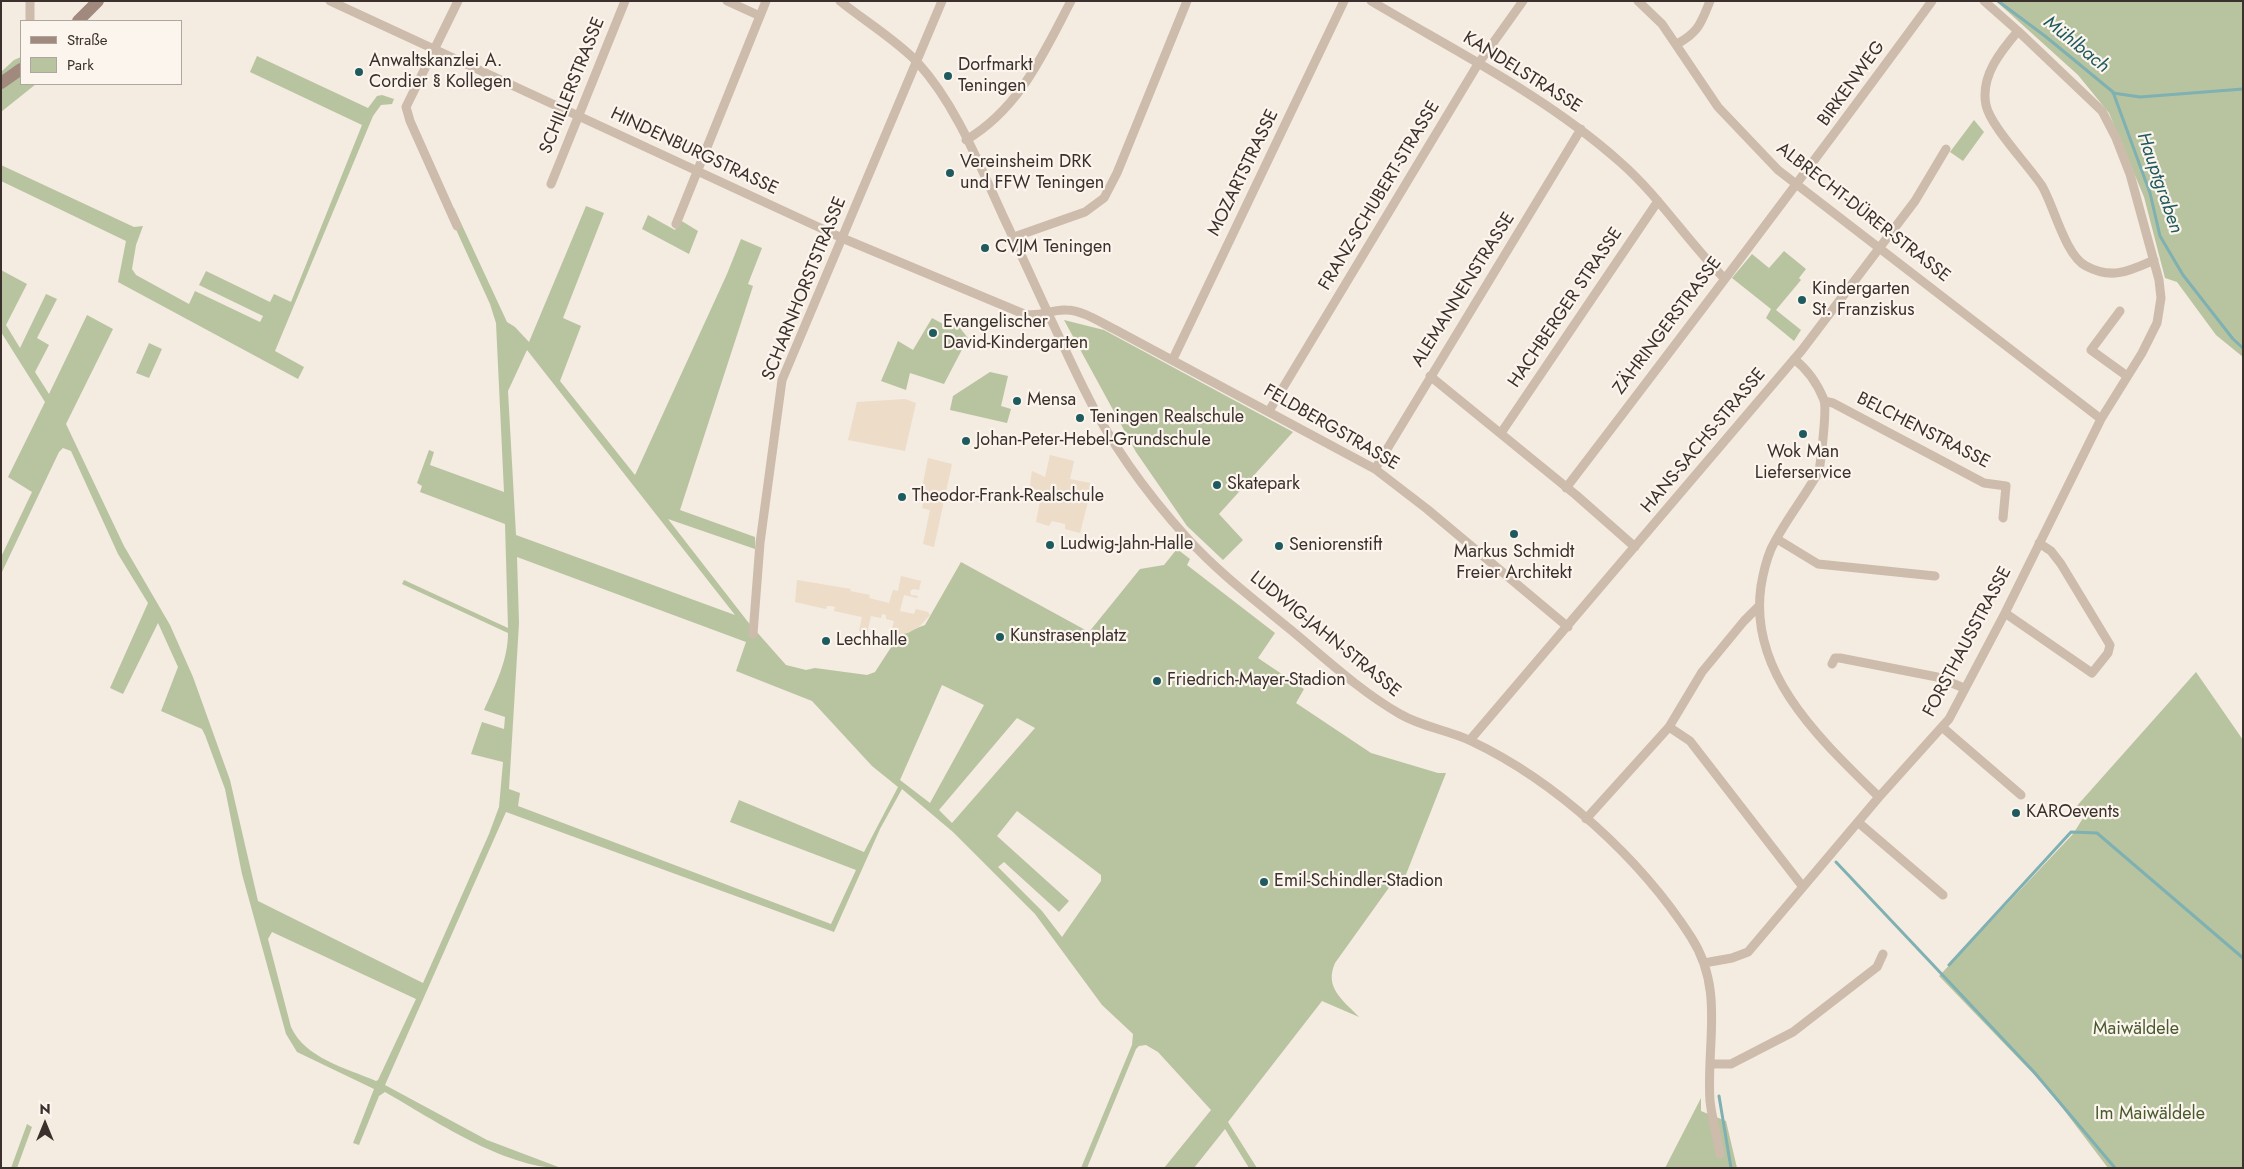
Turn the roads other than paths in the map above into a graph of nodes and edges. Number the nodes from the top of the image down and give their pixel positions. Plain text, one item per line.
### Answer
1 (30, 1) edge
2 (98, 1) edge
3 (330, 1) edge
4 (458, 1) edge
5 (625, 1) edge
6 (727, 1) edge
7 (766, 1) edge
8 (840, 1) edge
9 (942, 1) edge
10 (1071, 1) edge
11 (1187, 1) edge
12 (1344, 1) edge
13 (1371, 1) edge
14 (1523, 1) edge
15 (1638, 1) edge
16 (1710, 1) edge
17 (1932, 1) edge
18 (1984, 1) edge
19 (760, 16) junction
20 (30, 20) edge
21 (79, 20) edge
22 (2018, 30) junction
23 (1677, 44) junction
24 (434, 50) junction
25 (916, 60) junction
26 (1478, 64) junction
27 (20, 70) edge
28 (1, 83) edge
29 (578, 116) junction
30 (1582, 129) junction
31 (966, 140) junction
32 (1946, 149) dead end
33 (696, 170) junction
34 (551, 184) dead end
35 (1797, 185) junction
36 (1658, 201) junction
37 (676, 224) dead end
38 (457, 226) dead end
39 (1014, 237) junction
40 (842, 238) junction
41 (1879, 249) junction
42 (2154, 260) junction
43 (1724, 278) junction
44 (2120, 311) dead end
45 (1049, 313) junction
46 (1173, 359) junction
47 (1794, 359) junction
48 (1430, 376) junction
49 (2127, 376) junction
50 (1824, 402) junction
51 (1269, 411) junction
52 (2100, 419) junction
53 (1501, 433) junction
54 (1375, 469) junction
55 (1566, 488) junction
56 (2003, 518) dead end
57 (1777, 539) junction
58 (2038, 543) junction
59 (1635, 547) junction
60 (1935, 576) dead end
61 (1758, 607) junction
62 (2005, 613) junction
63 (1568, 627) junction
64 (753, 634) dead end
65 (1832, 664) dead end
66 (1964, 688) junction
67 (1669, 727) junction
68 (1942, 727) junction
69 (1470, 740) junction
70 (2021, 795) dead end
71 (1879, 797) junction
72 (1586, 819) junction
73 (1859, 823) junction
74 (1803, 887) junction
75 (1943, 895) dead end
76 (1883, 954) dead end
77 (1704, 962) junction
78 (1711, 1064) junction
79 (1720, 1154) dead end

1 - 20 street
2 - 21 main road
3 - 24 street, HINDENBURGSTRASSE
4 - 24 street
5 - 29 street, SCHILLERSTRASSE
6 - 19 street
7 - 19 street
8 - 25 street, LUDWIG-JAHN-STRASSE
9 - 25 street, SCHARNHORSTSTRASSE
10 - 31 street
11 - 39 street
12 - 46 street, MOZARTSTRASSE
13 - 26 street, KANDELSTRASSE
14 - 26 street, FRANZ-SCHUBERT-STRASSE
15 - 23 street, ALBRECHT-DÜRER-STRASSE
16 - 23 street
17 - 35 street, BIRKENWEG
18 - 22 street, FORSTHAUSSTRASSE
19 - 33 street
22 - 42 street, FORSTHAUSSTRASSE
22 - 42 street
23 - 35 street, ALBRECHT-DÜRER-STRASSE
24 - 29 street, HINDENBURGSTRASSE
24 - 38 street
25 - 31 street, LUDWIG-JAHN-STRASSE
25 - 40 street, SCHARNHORSTSTRASSE
26 - 30 street, KANDELSTRASSE
26 - 51 street, FRANZ-SCHUBERT-STRASSE
27 - 28 main road
29 - 33 street, HINDENBURGSTRASSE
29 - 34 street, SCHILLERSTRASSE
30 - 36 street, KANDELSTRASSE
30 - 48 street, ALEMANNENSTRASSE
31 - 39 street, LUDWIG-JAHN-STRASSE
32 - 41 street, HANS-SACHS-STRASSE
33 - 37 street
33 - 40 street, HINDENBURGSTRASSE
35 - 41 street, ALBRECHT-DÜRER-STRASSE
35 - 43 street, ZÄHRINGERSTRASSE
36 - 43 street, KANDELSTRASSE
36 - 53 street, HACHBERGER STRASSE
39 - 45 street, LUDWIG-JAHN-STRASSE
40 - 45 street, HINDENBURGSTRASSE
40 - 64 street, SCHARNHORSTSTRASSE
41 - 47 street, HANS-SACHS-STRASSE
41 - 52 street, ALBRECHT-DÜRER-STRASSE
42 - 49 street, FORSTHAUSSTRASSE
43 - 55 street, ZÄHRINGERSTRASSE
44 - 49 street
45 - 46 street, FELDBERGSTRASSE
45 - 69 street, LUDWIG-JAHN-STRASSE
46 - 51 street, FELDBERGSTRASSE
47 - 50 street
47 - 59 street, HANS-SACHS-STRASSE
48 - 53 street
48 - 54 street, ALEMANNENSTRASSE
49 - 52 street, FORSTHAUSSTRASSE
50 - 56 street, BELCHENSTRASSE
50 - 57 street
51 - 54 street, FELDBERGSTRASSE
52 - 58 street, FORSTHAUSSTRASSE
53 - 55 street
54 - 63 street, FELDBERGSTRASSE
55 - 59 street
57 - 60 street
57 - 61 street
58 - 62 street, FORSTHAUSSTRASSE
58 - 62 street
59 - 63 street, HANS-SACHS-STRASSE
61 - 67 street
61 - 71 street
62 - 66 street, FORSTHAUSSTRASSE
63 - 69 street, HANS-SACHS-STRASSE
65 - 66 street
66 - 68 street, FORSTHAUSSTRASSE
67 - 72 street
67 - 74 street
68 - 70 street
68 - 71 street, FORSTHAUSSTRASSE
69 - 72 street, LUDWIG-JAHN-STRASSE
71 - 73 street, FORSTHAUSSTRASSE
72 - 77 street, LUDWIG-JAHN-STRASSE
73 - 74 street, FORSTHAUSSTRASSE
73 - 75 street
74 - 77 street, FORSTHAUSSTRASSE
76 - 78 street
77 - 78 street, LUDWIG-JAHN-STRASSE
78 - 79 street, LUDWIG-JAHN-STRASSE

